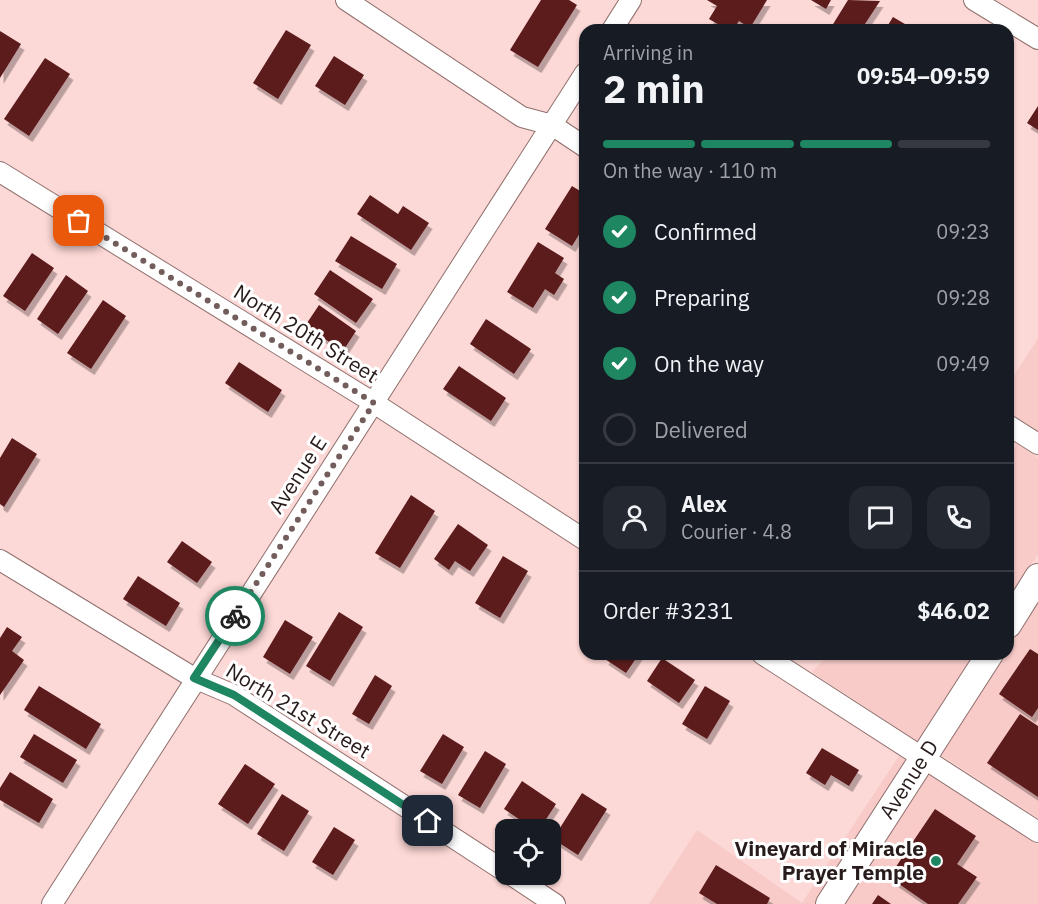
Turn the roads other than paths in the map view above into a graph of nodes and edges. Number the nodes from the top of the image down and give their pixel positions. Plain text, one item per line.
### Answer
1 (346, 0) edge
2 (632, 0) edge
3 (974, 0) edge
4 (616, 24) edge
5 (1013, 24) edge
6 (1014, 24) edge
7 (1038, 39) edge
8 (579, 82) edge
9 (552, 125) junction
10 (579, 143) edge
11 (0, 172) edge
12 (374, 403) junction
13 (1014, 429) edge
14 (1038, 444) edge
15 (579, 536) edge
16 (0, 560) edge
17 (1038, 577) edge
18 (1014, 615) edge
19 (771, 660) edge
20 (986, 660) edge
21 (194, 678) junction
22 (924, 759) junction
23 (1038, 832) edge
24 (495, 865) edge
25 (526, 885) edge
26 (52, 904) edge
27 (555, 904) edge
28 (829, 904) edge

1 - 9 street
2 - 4 street
3 - 5 street
6 - 7 street
8 - 9 street, Avenue E
9 - 10 street
9 - 12 street, Avenue E
11 - 12 street, North 20th Street
12 - 15 street, North 20th Street
12 - 21 street, Avenue E
13 - 14 street
16 - 21 street, North 21st Street
17 - 18 street
19 - 22 street
20 - 22 street, Avenue D
21 - 24 street, North 21st Street
21 - 26 street, Avenue E
22 - 23 street
22 - 28 street, Avenue D
25 - 27 street

